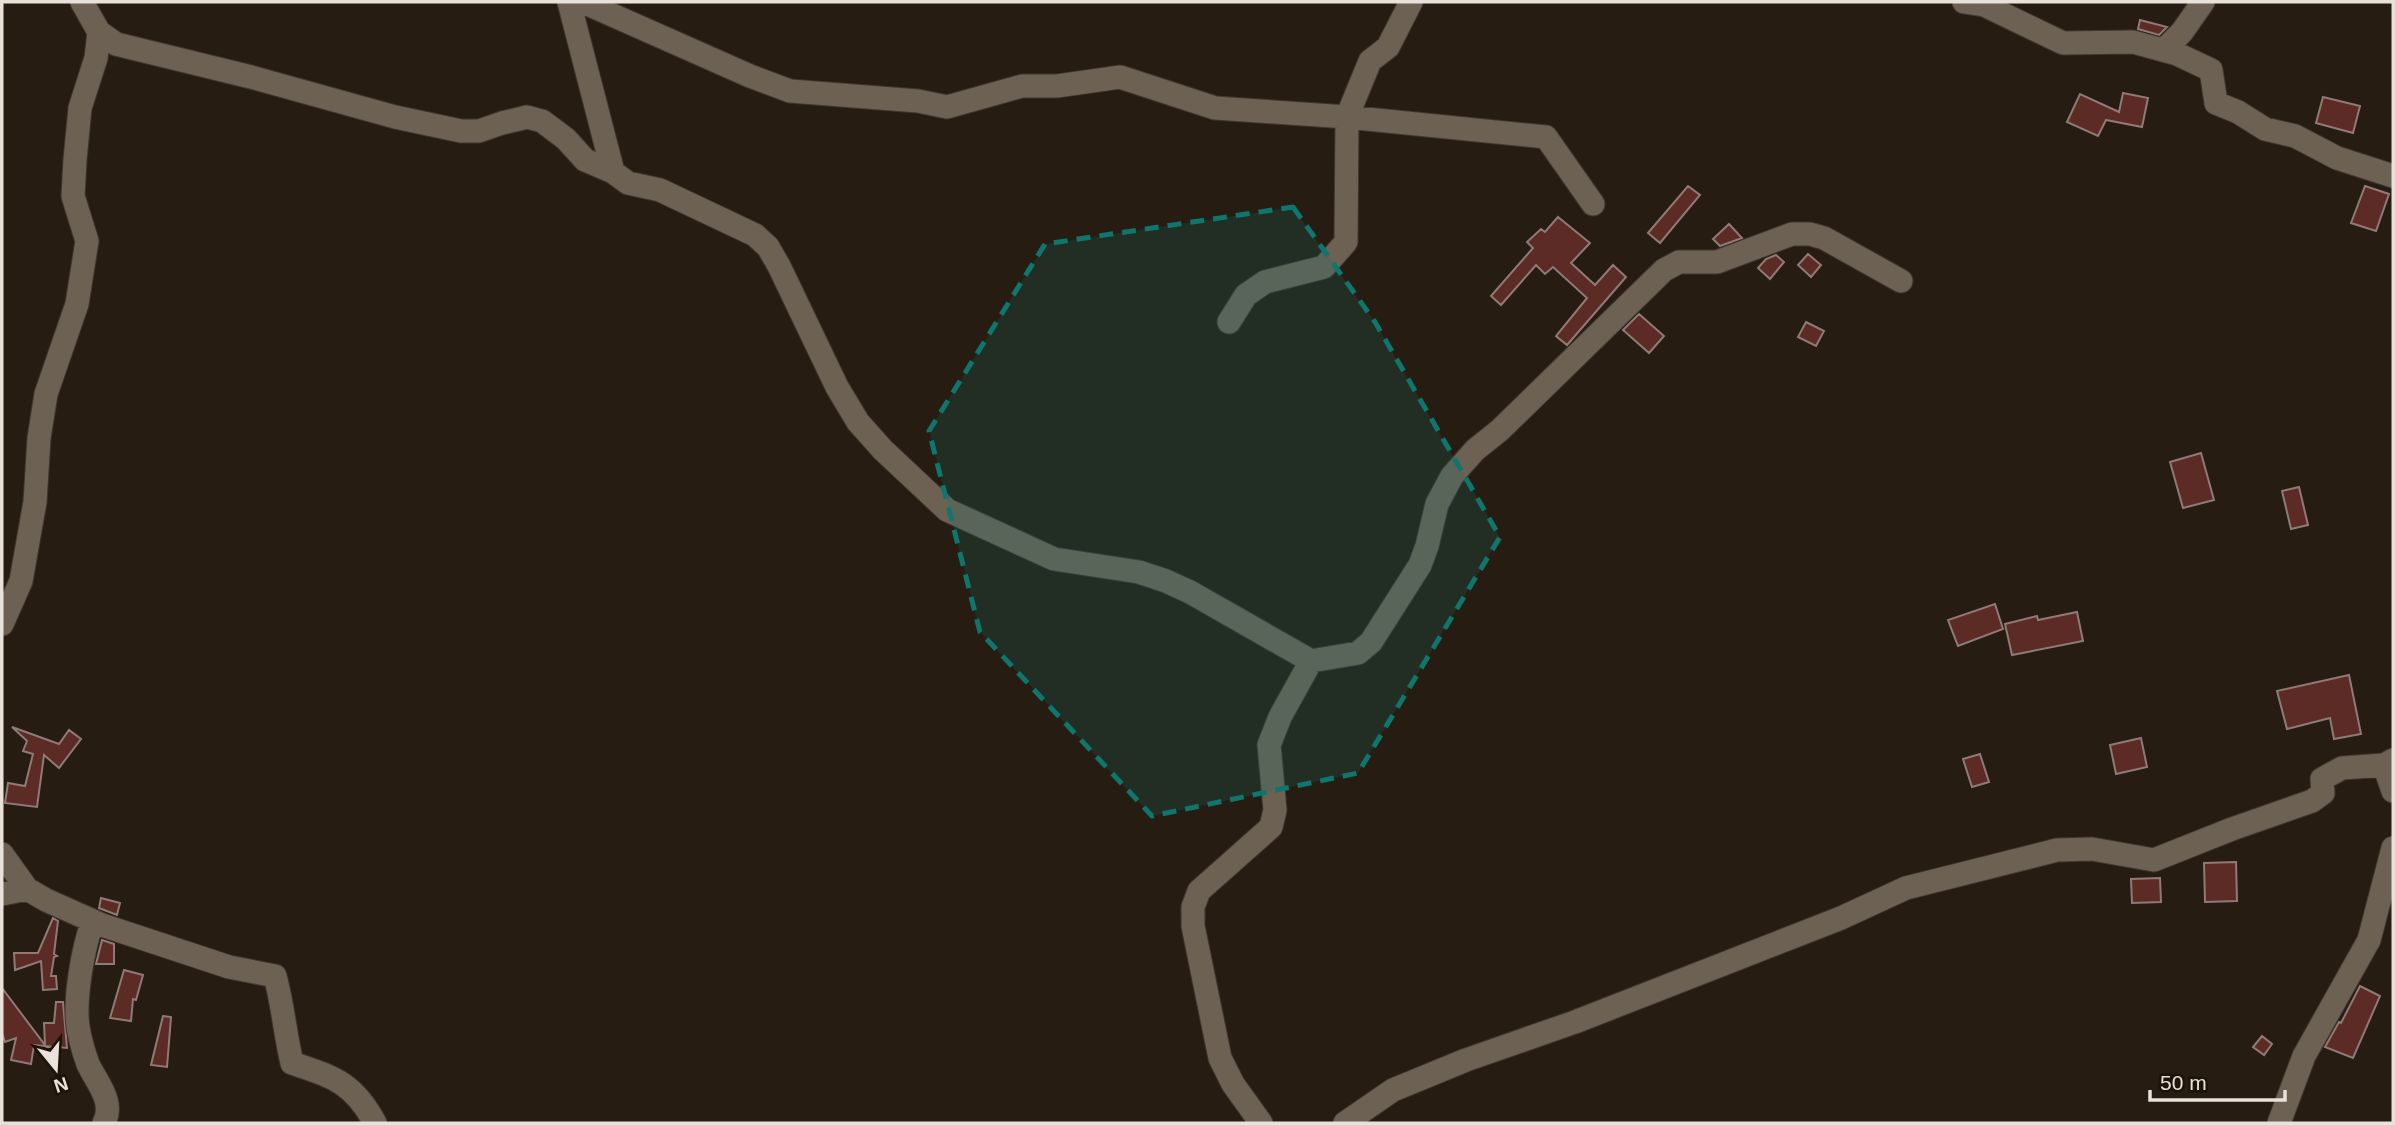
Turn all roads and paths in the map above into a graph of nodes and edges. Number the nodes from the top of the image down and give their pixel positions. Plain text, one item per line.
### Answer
1 (82, 2) edge
2 (569, 2) edge
3 (583, 2) edge
4 (1411, 2) edge
5 (2203, 2) edge
6 (1977, 3) edge
7 (99, 33) junction
8 (2164, 50) junction
9 (1348, 117) junction
10 (613, 172) junction
11 (2393, 176) edge
12 (1593, 204) dead end
13 (1901, 281) dead end
14 (1229, 322) dead end
15 (2, 624) edge
16 (1311, 661) junction
17 (2389, 763) edge
18 (2393, 791) edge
19 (2393, 848) edge
20 (2, 854) edge
21 (27, 889) junction
22 (2, 894) edge
23 (93, 921) junction
24 (104, 1123) edge
25 (375, 1123) edge
26 (1261, 1123) edge
27 (1345, 1123) edge
28 (2279, 1123) edge

1 - 7 street
2 - 10 street
3 - 9 street
4 - 9 street
5 - 8 street
6 - 8 street
7 - 10 street
7 - 15 street
8 - 11 street
9 - 12 street
9 - 14 street
10 - 16 street
13 - 16 street
16 - 26 street
17 - 18 street
17 - 27 street
19 - 28 street
20 - 21 street
21 - 22 street
21 - 23 street
23 - 24 street
23 - 25 street

